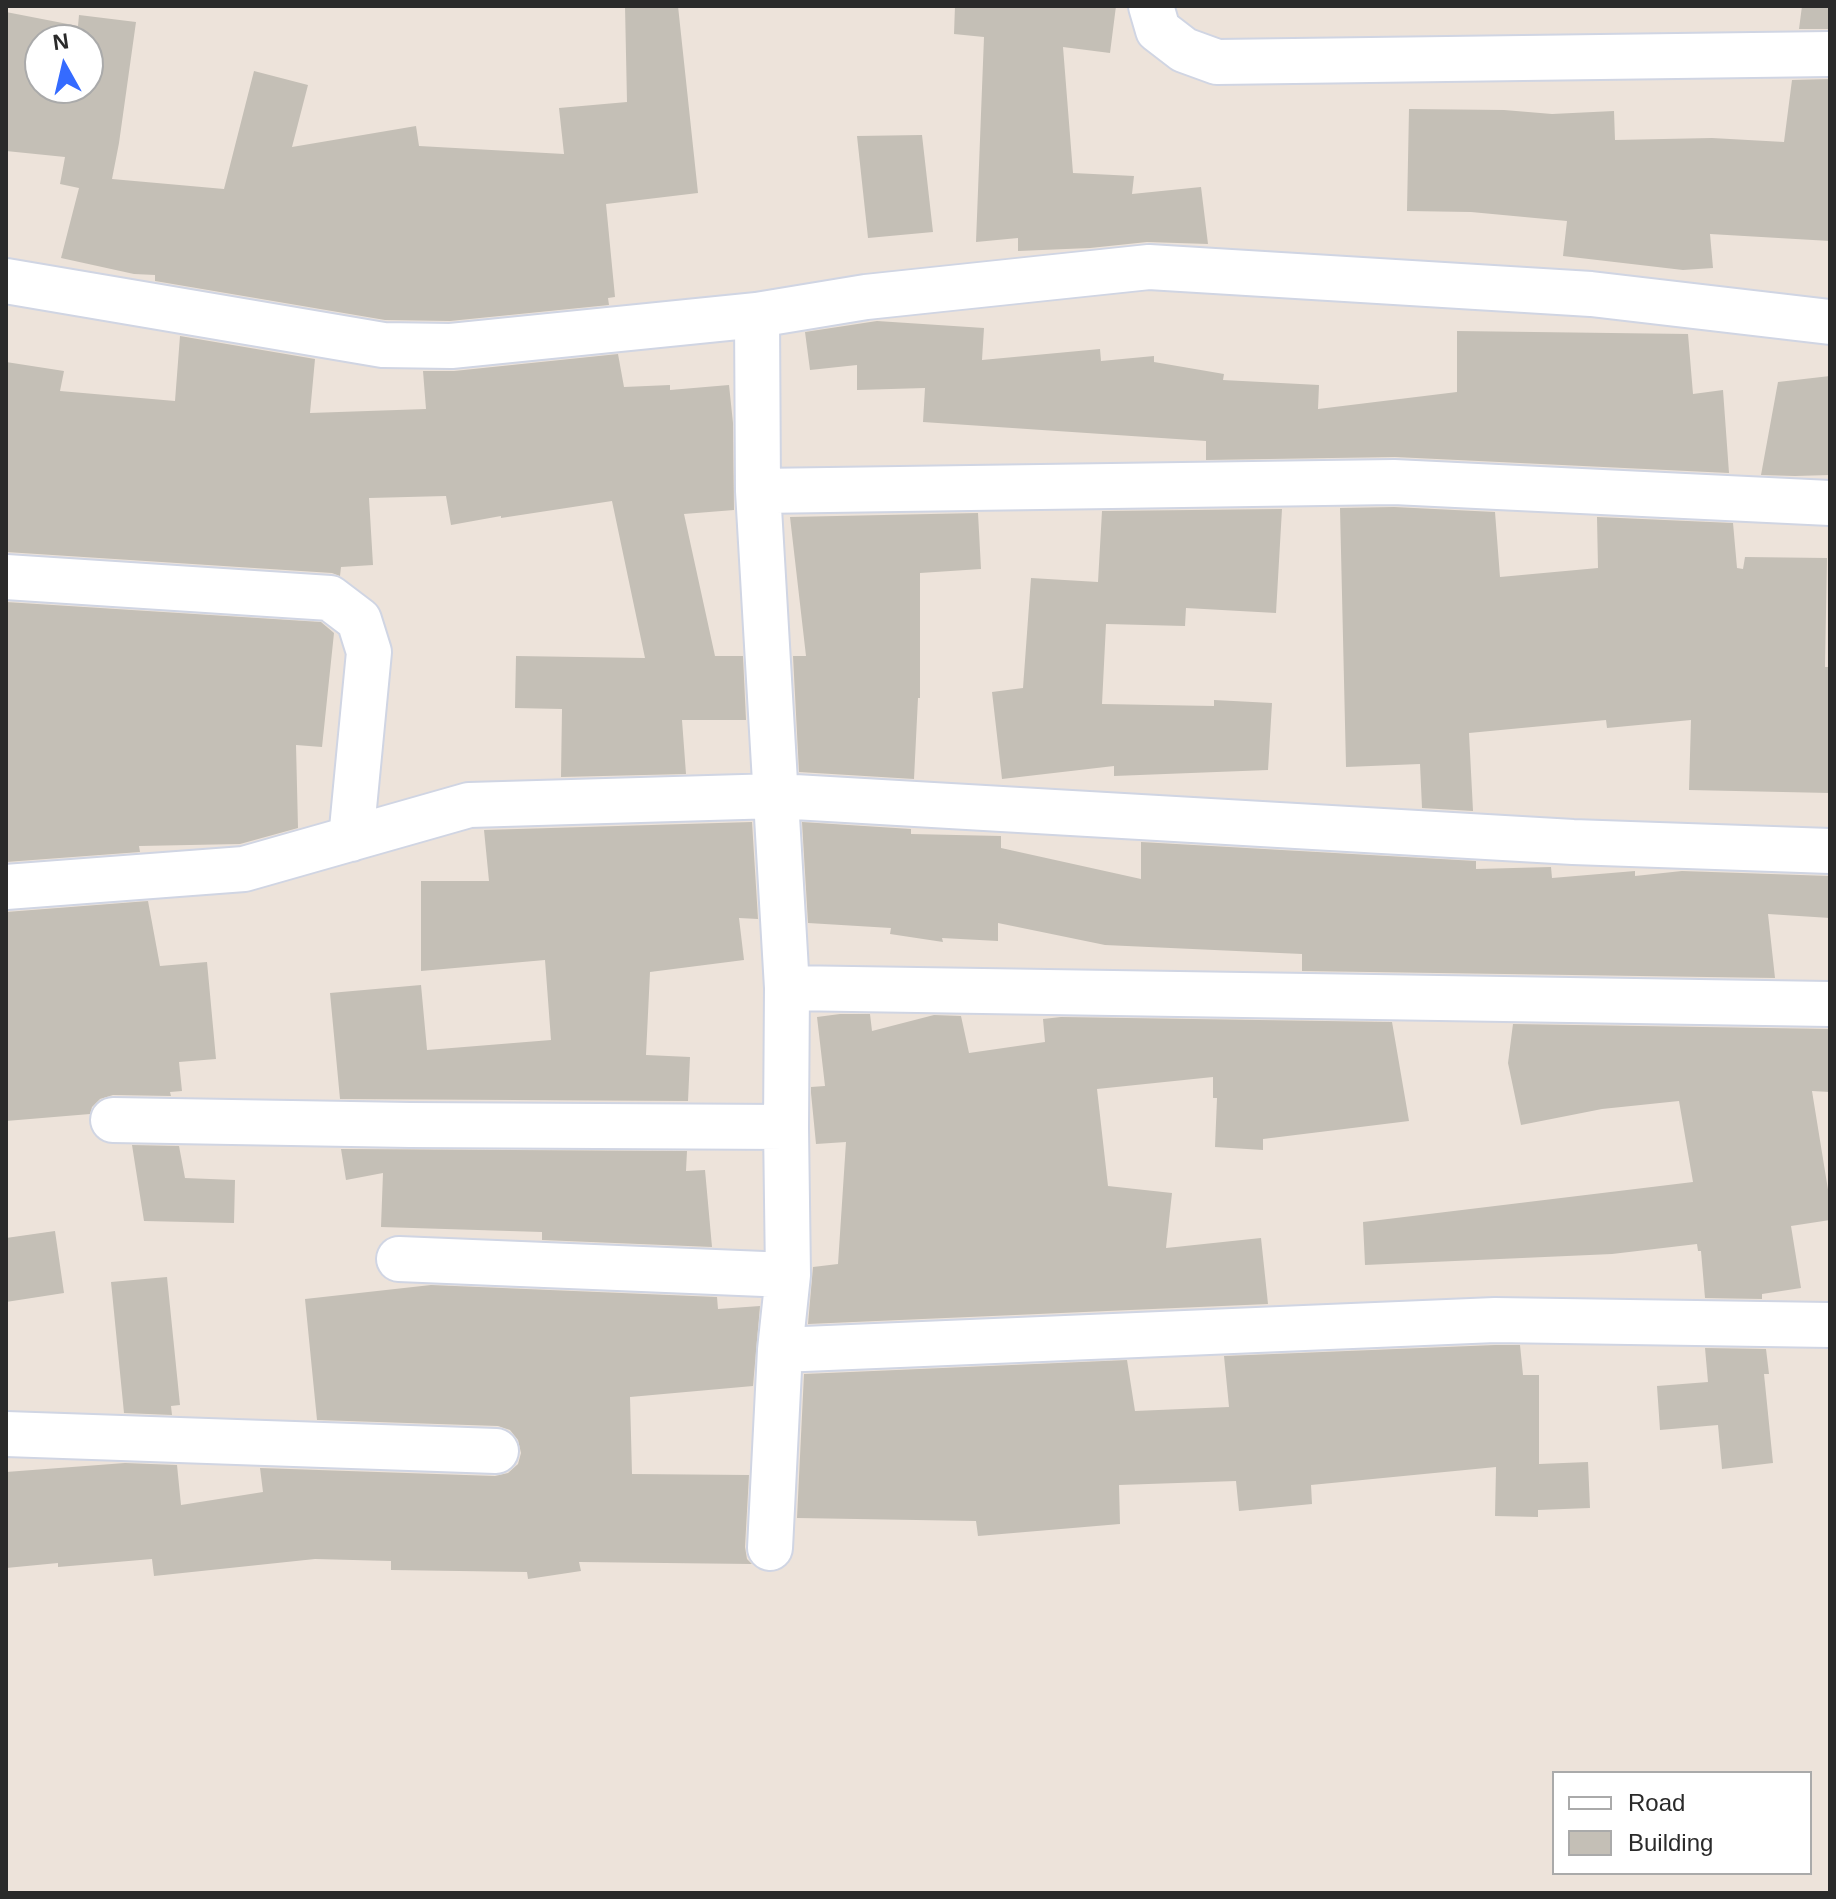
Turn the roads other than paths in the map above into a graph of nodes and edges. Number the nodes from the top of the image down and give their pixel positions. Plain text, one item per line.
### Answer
1 (1151, 6) edge
2 (1830, 54) edge
3 (6, 281) edge
4 (757, 315) junction
5 (1830, 322) edge
6 (758, 491) junction
7 (1830, 503) edge
8 (6, 577) edge
9 (777, 796) junction
10 (351, 839) junction
11 (1830, 851) edge
12 (6, 887) edge
13 (787, 988) junction
14 (1830, 1004) edge
15 (113, 1120) dead end
16 (786, 1127) junction
17 (399, 1259) dead end
18 (788, 1275) junction
19 (1830, 1325) edge
20 (780, 1350) junction
21 (6, 1434) edge
22 (496, 1451) dead end
23 (770, 1548) dead end

1 - 2 street
3 - 4 street
4 - 5 street
4 - 6 street
6 - 7 street
6 - 9 street
8 - 10 street
9 - 10 street
9 - 11 street
9 - 13 street
10 - 12 street
13 - 14 street
13 - 16 street
15 - 16 street
16 - 18 street
17 - 18 street
18 - 20 street
19 - 20 street
20 - 23 street
21 - 22 street

